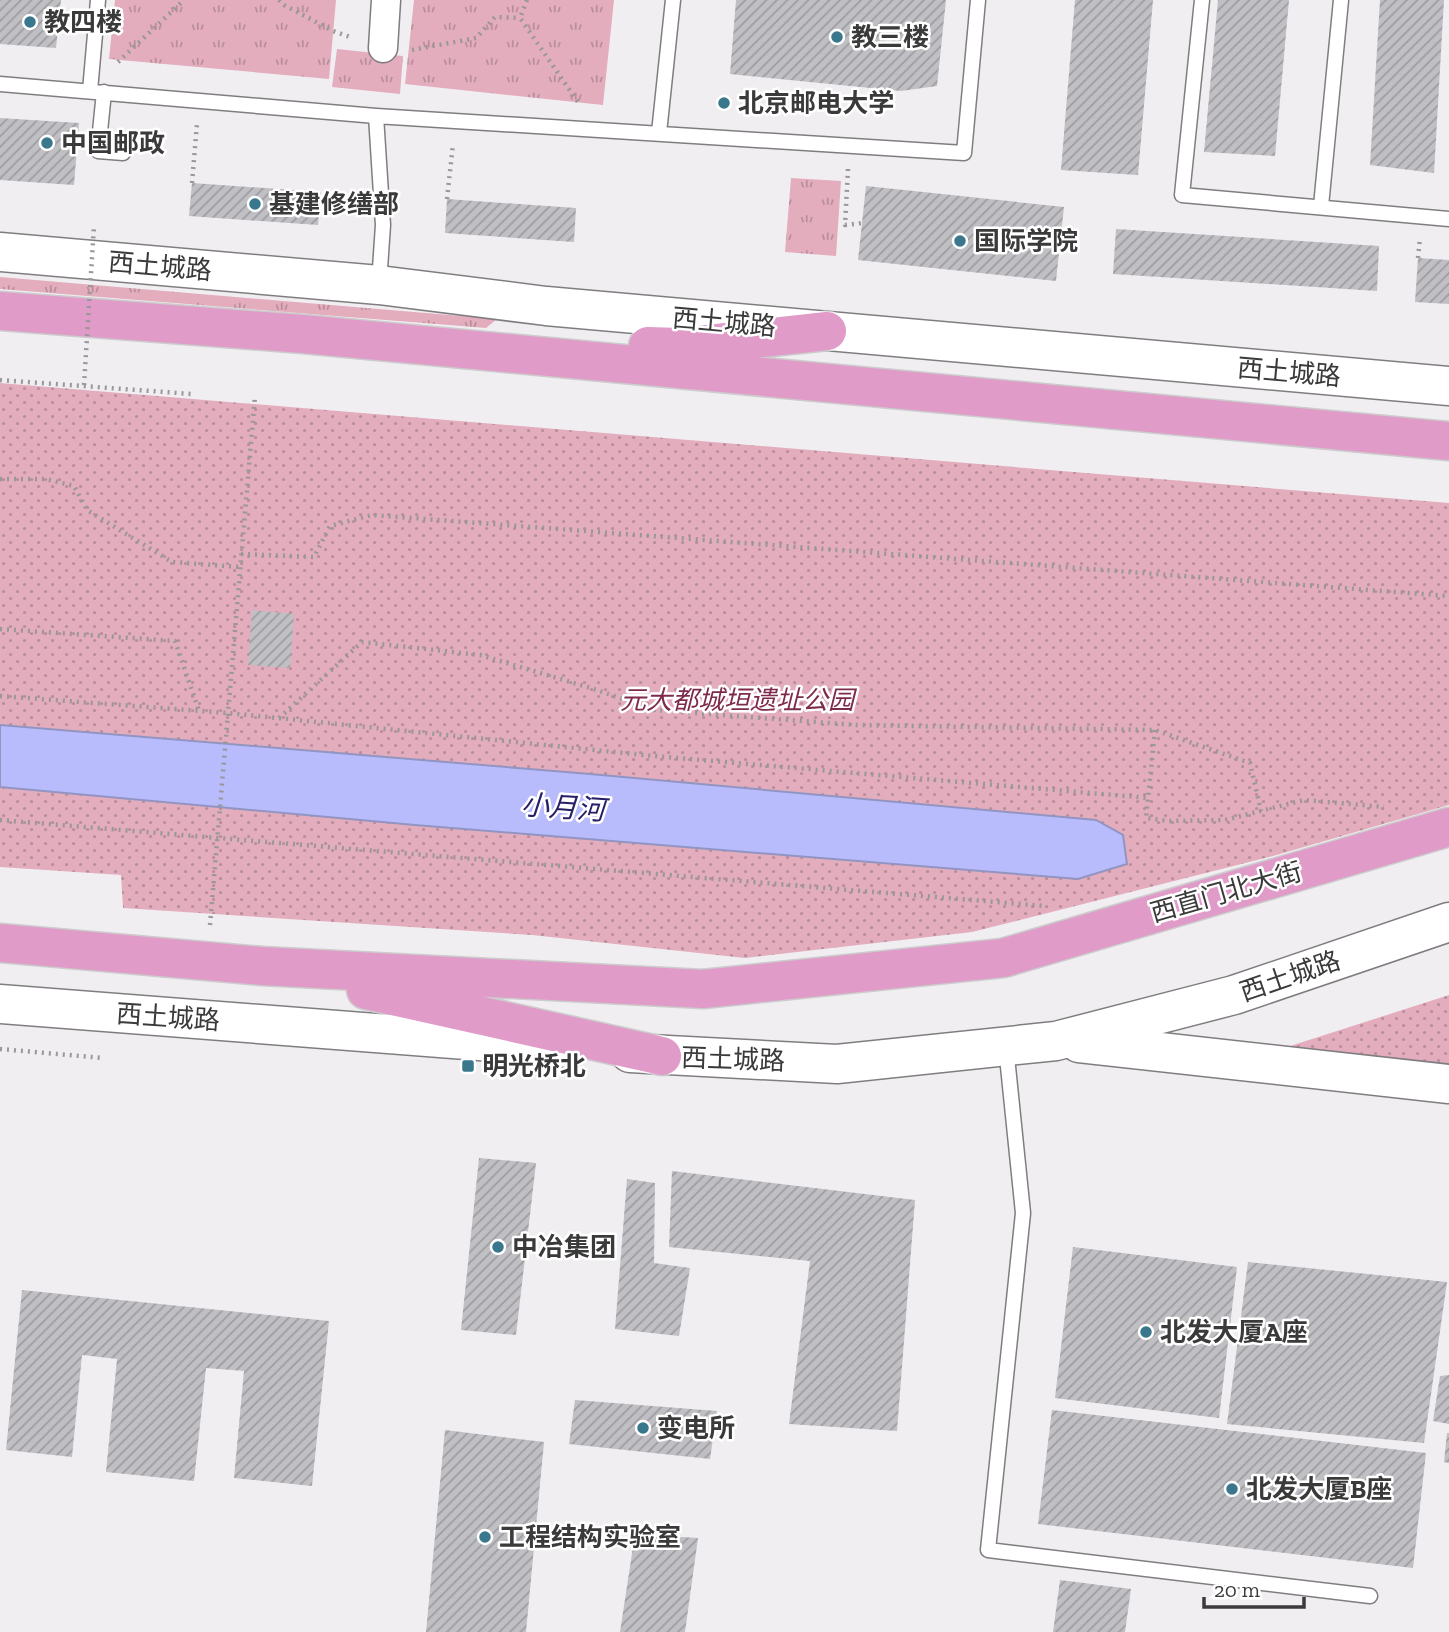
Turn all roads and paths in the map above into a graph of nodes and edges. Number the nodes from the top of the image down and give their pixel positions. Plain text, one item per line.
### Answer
1 (98, 0) edge
2 (184, 0) edge
3 (279, 0) edge
4 (386, 0) edge
5 (527, 0) edge
6 (673, 0) edge
7 (978, 0) edge
8 (1202, 0) edge
9 (1341, 0) edge
10 (520, 18) junction
11 (333, 31) dead end
12 (396, 49) joint
13 (0, 84) edge
14 (95, 88) junction
15 (199, 100) junction
16 (578, 102) dead end
17 (376, 116) junction
18 (456, 121) junction
19 (659, 133) junction
20 (849, 146) junction
21 (123, 153) dead end
22 (191, 183) dead end
23 (447, 199) dead end
24 (1321, 206) junction
25 (1449, 219) edge
26 (862, 223) dead end
27 (94, 226) dead end
28 (0, 252) edge
29 (379, 285) junction
30 (0, 311) edge
31 (827, 331) junction
32 (303, 334) junction
33 (0, 380) edge
34 (84, 385) junction
35 (1449, 386) edge
36 (192, 394) dead end
37 (255, 396) dead end
38 (1449, 441) edge
39 (0, 479) edge
40 (242, 554) junction
41 (240, 567) junction
42 (1449, 596) edge
43 (0, 629) edge
44 (0, 696) edge
45 (199, 711) junction
46 (228, 713) junction
47 (279, 718) junction
48 (1155, 730) junction
49 (1149, 798) junction
50 (1388, 807) dead end
51 (1261, 811) junction
52 (0, 820) edge
53 (1449, 827) edge
54 (217, 838) junction
55 (1050, 906) dead end
56 (1449, 922) edge
57 (209, 929) dead end
58 (0, 943) edge
59 (262, 966) junction
60 (0, 1004) edge
61 (1056, 1041) junction
62 (1006, 1046) junction
63 (0, 1049) edge
64 (663, 1056) junction
65 (103, 1058) dead end
66 (1449, 1084) edge
67 (1370, 1596) dead end

1 - 14 lane
2 - 14 path
3 - 11 path
4 - 12 street
5 - 10 path
6 - 19 lane
7 - 20 lane
8 - 24 lane
9 - 24 lane
10 - 12 path
10 - 16 path
13 - 14 lane
14 - 15 lane
14 - 21 lane
15 - 17 lane
15 - 22 path
17 - 18 lane
17 - 29 lane
18 - 19 lane
18 - 23 path
19 - 20 lane
20 - 26 path
24 - 25 lane
27 - 34 path, bridge
28 - 29 street, 西土城路
29 - 31 street, 西土城路
30 - 32 highway, 西土城路
31 - 32 highway
31 - 35 street, 西土城路
32 - 38 highway, 西土城路
33 - 34 path
34 - 36 path
37 - 40 path
39 - 41 path
40 - 41 path
40 - 42 path
41 - 46 path
43 - 45 path
44 - 45 path
45 - 46 path
46 - 47 path
46 - 54 path
47 - 48 path
47 - 49 path
48 - 49 path
48 - 51 path
49 - 51 path
50 - 51 path
52 - 54 path
53 - 59 highway, 西直门北大街
54 - 55 path
54 - 57 path
56 - 61 street, 西土城路
58 - 59 highway
59 - 64 highway
60 - 64 street, 西土城路
61 - 62 street, 西土城路
61 - 66 street
62 - 64 street, 西土城路
62 - 67 lane
63 - 65 path

